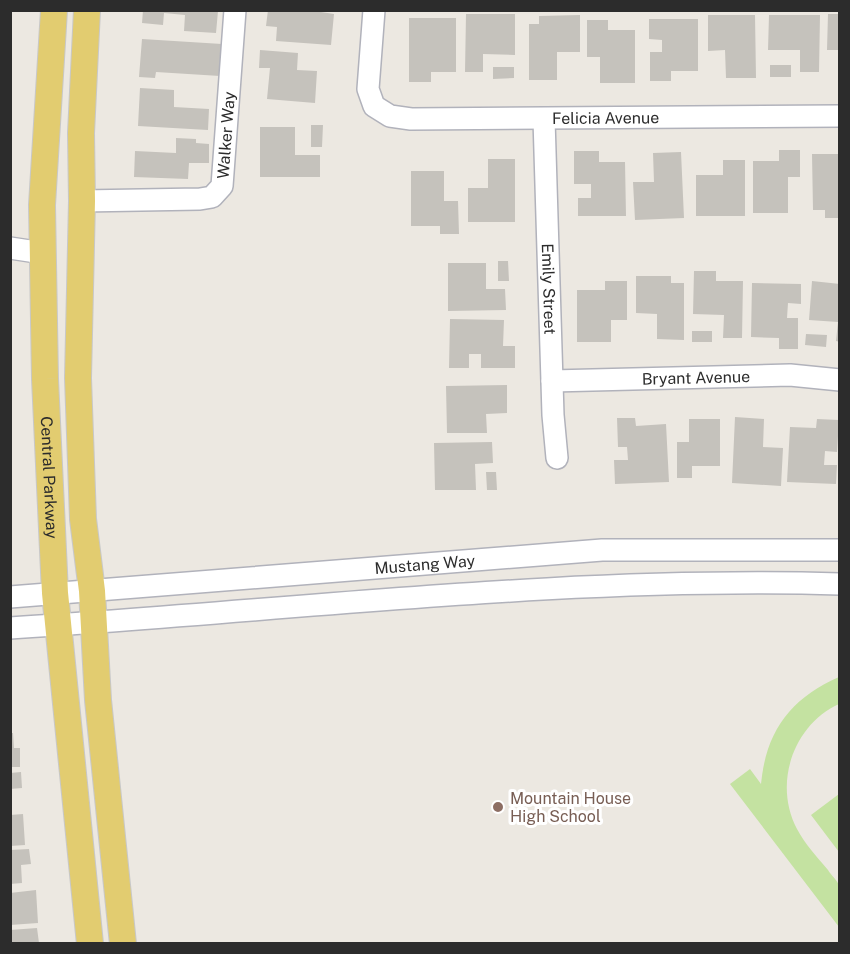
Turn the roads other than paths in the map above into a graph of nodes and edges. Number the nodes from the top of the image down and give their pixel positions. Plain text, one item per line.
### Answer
1 (54, 10) edge
2 (87, 10) edge
3 (234, 10) edge
4 (374, 10) edge
5 (840, 116) edge
6 (544, 119) junction
7 (82, 201) junction
8 (10, 248) edge
9 (43, 253) junction
10 (840, 380) edge
11 (552, 381) junction
12 (557, 458) dead end
13 (840, 550) edge
14 (840, 584) edge
15 (92, 591) junction
16 (55, 593) junction
17 (10, 597) edge
18 (93, 623) junction
19 (58, 626) junction
20 (10, 628) edge
21 (120, 910) junction
22 (90, 944) edge
23 (123, 944) edge
24 (132, 944) edge

1 - 9 main road, Central Parkway
2 - 7 main road, Central Parkway
3 - 7 street, Walker Way
4 - 6 street, Felicia Avenue
5 - 6 street, Felicia Avenue
6 - 11 street, Emily Street
7 - 15 main road, Central Parkway
8 - 9 street
9 - 16 main road, Central Parkway
10 - 11 street, Bryant Avenue
11 - 12 street, Emily Street
13 - 15 street, Mustang Way
14 - 18 street, Mustang Way
15 - 16 street, Mustang Way
15 - 18 main road, Central Parkway
16 - 17 street, Mustang Way
16 - 19 main road, Central Parkway
18 - 19 street, Mustang Way
18 - 21 main road, Central Parkway
19 - 20 street, Mustang Way
19 - 22 main road, Central Parkway
21 - 23 main road, Central Parkway
21 - 24 street

